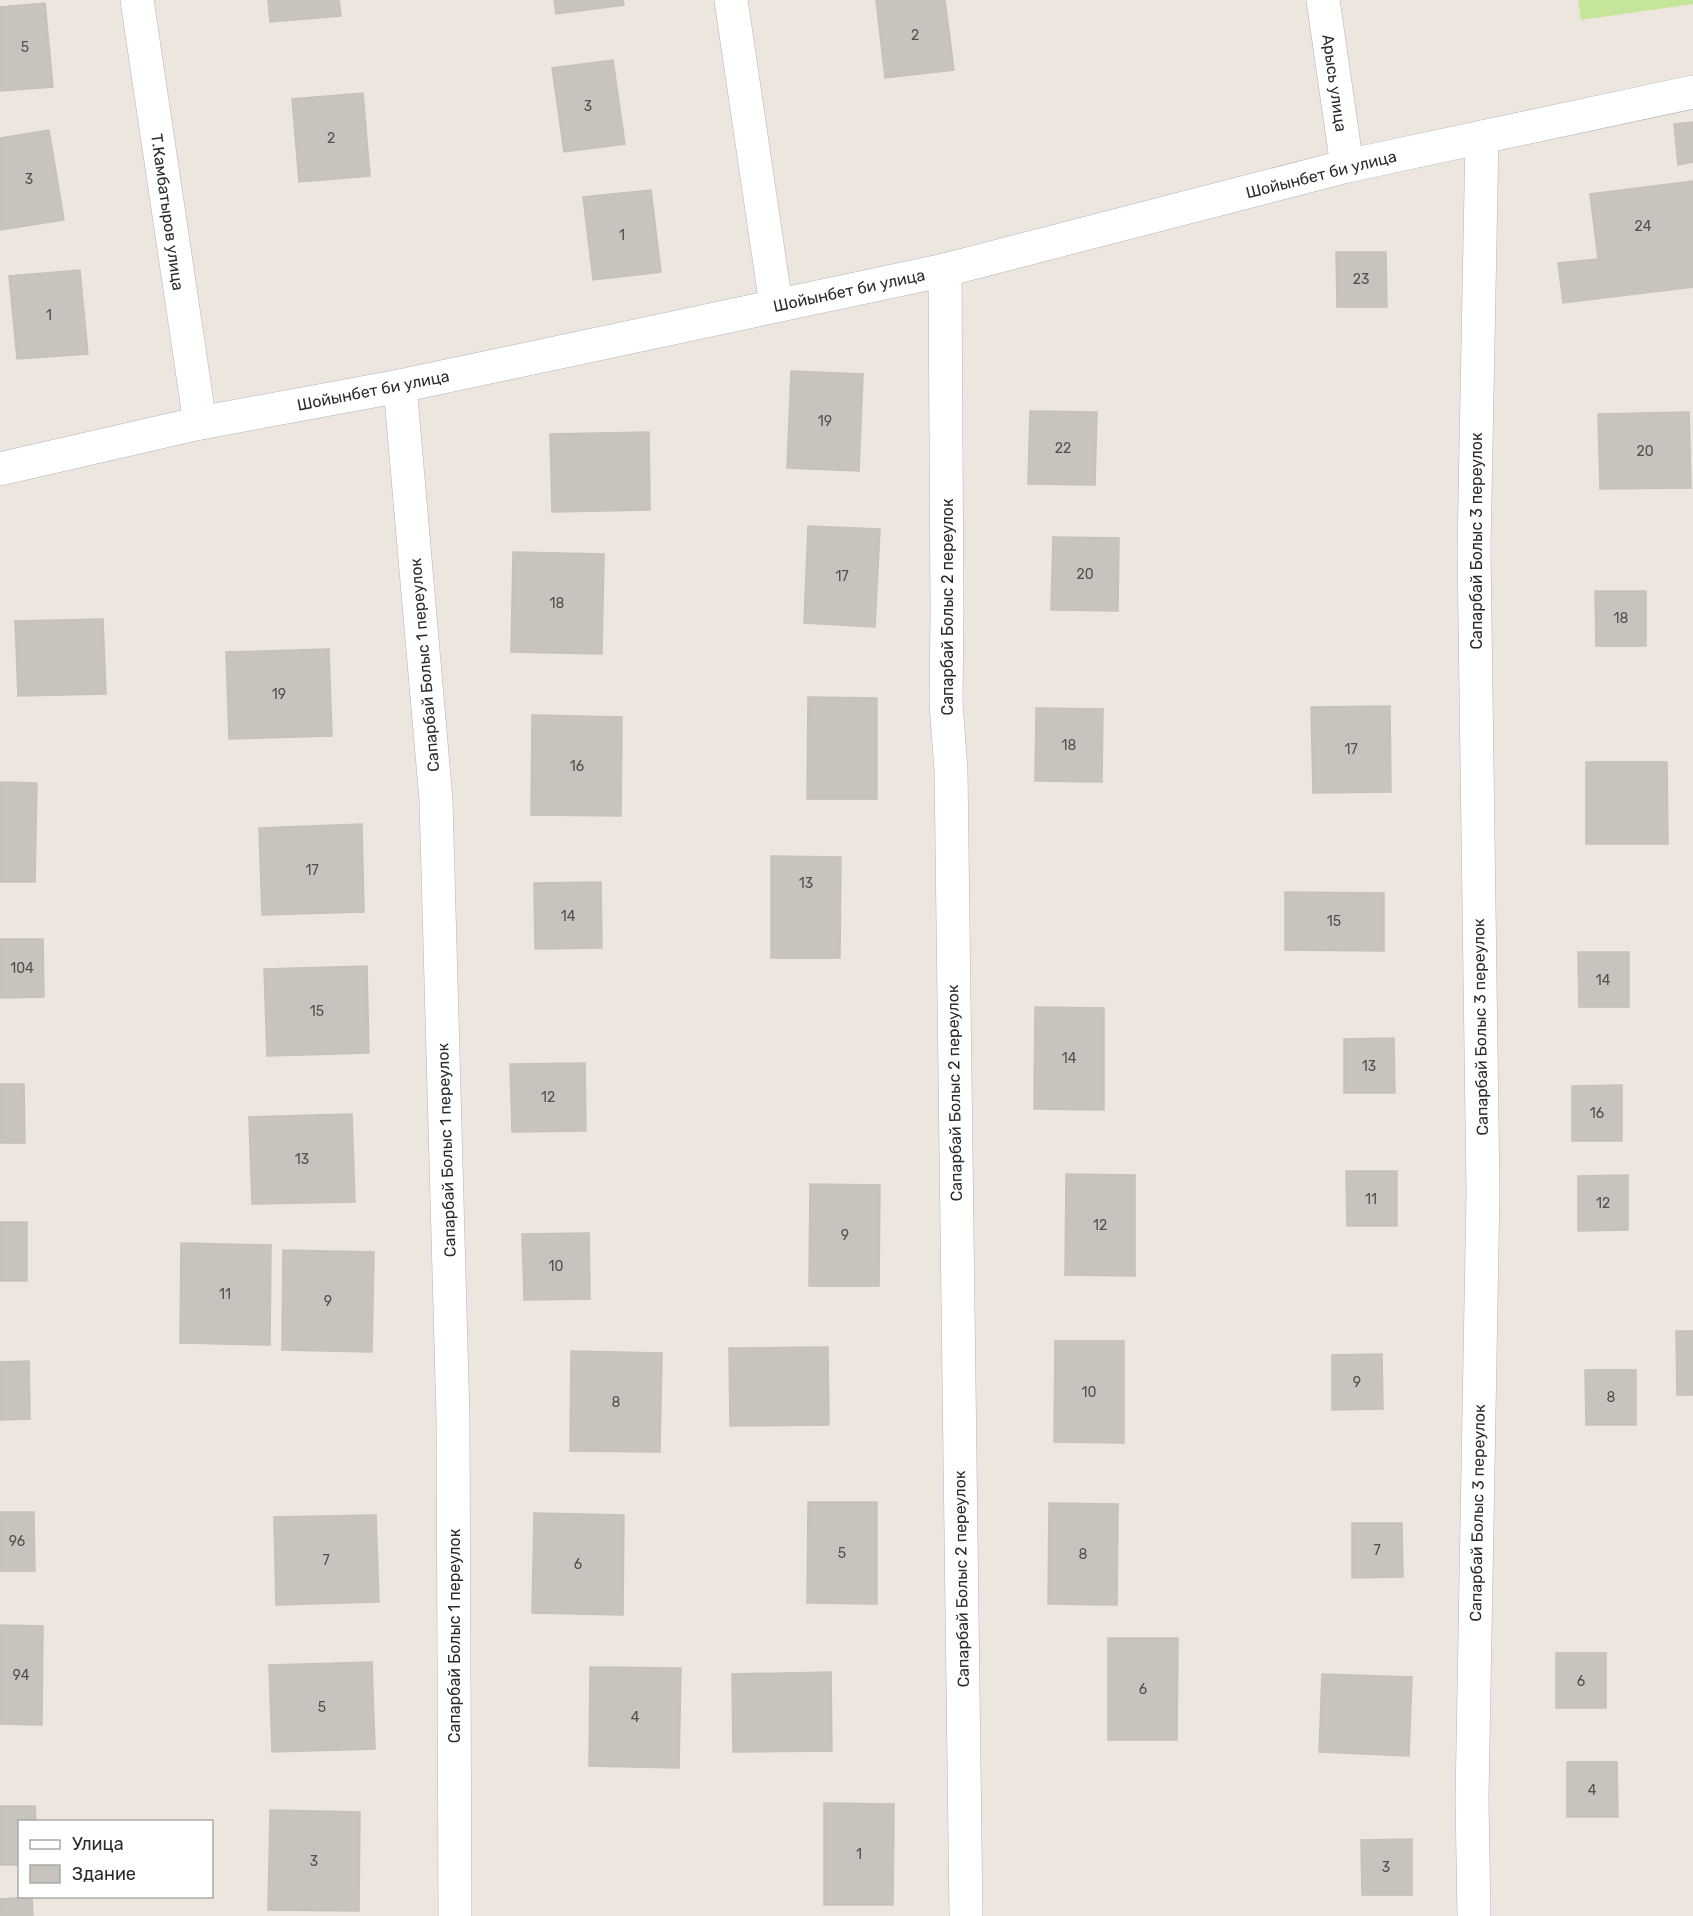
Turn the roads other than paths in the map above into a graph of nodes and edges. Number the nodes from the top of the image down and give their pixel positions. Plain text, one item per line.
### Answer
1 (137, 0) edge
2 (731, 0) edge
3 (1323, 0) edge
4 (1693, 92) edge
5 (1482, 137) junction
6 (1347, 166) junction
7 (945, 270) junction
8 (776, 305) junction
9 (400, 386) junction
10 (200, 423) junction
11 (0, 469) edge
12 (455, 1916) edge
13 (966, 1916) edge
14 (1474, 1916) edge

1 - 10 street, Т.Камбатыров улица
2 - 8 street
3 - 6 street, Арысь улица
4 - 5 street, Шойынбет би улица
5 - 6 street, Шойынбет би улица
5 - 14 street, Сапарбай Болыс 3 переулок
6 - 7 street, Шойынбет би улица
7 - 8 street, Шойынбет би улица
7 - 13 street, Сапарбай Болыс 2 переулок
8 - 9 street, Шойынбет би улица
9 - 10 street, Шойынбет би улица
9 - 12 street, Сапарбай Болыс 1 переулок
10 - 11 street, Шойынбет би улица

